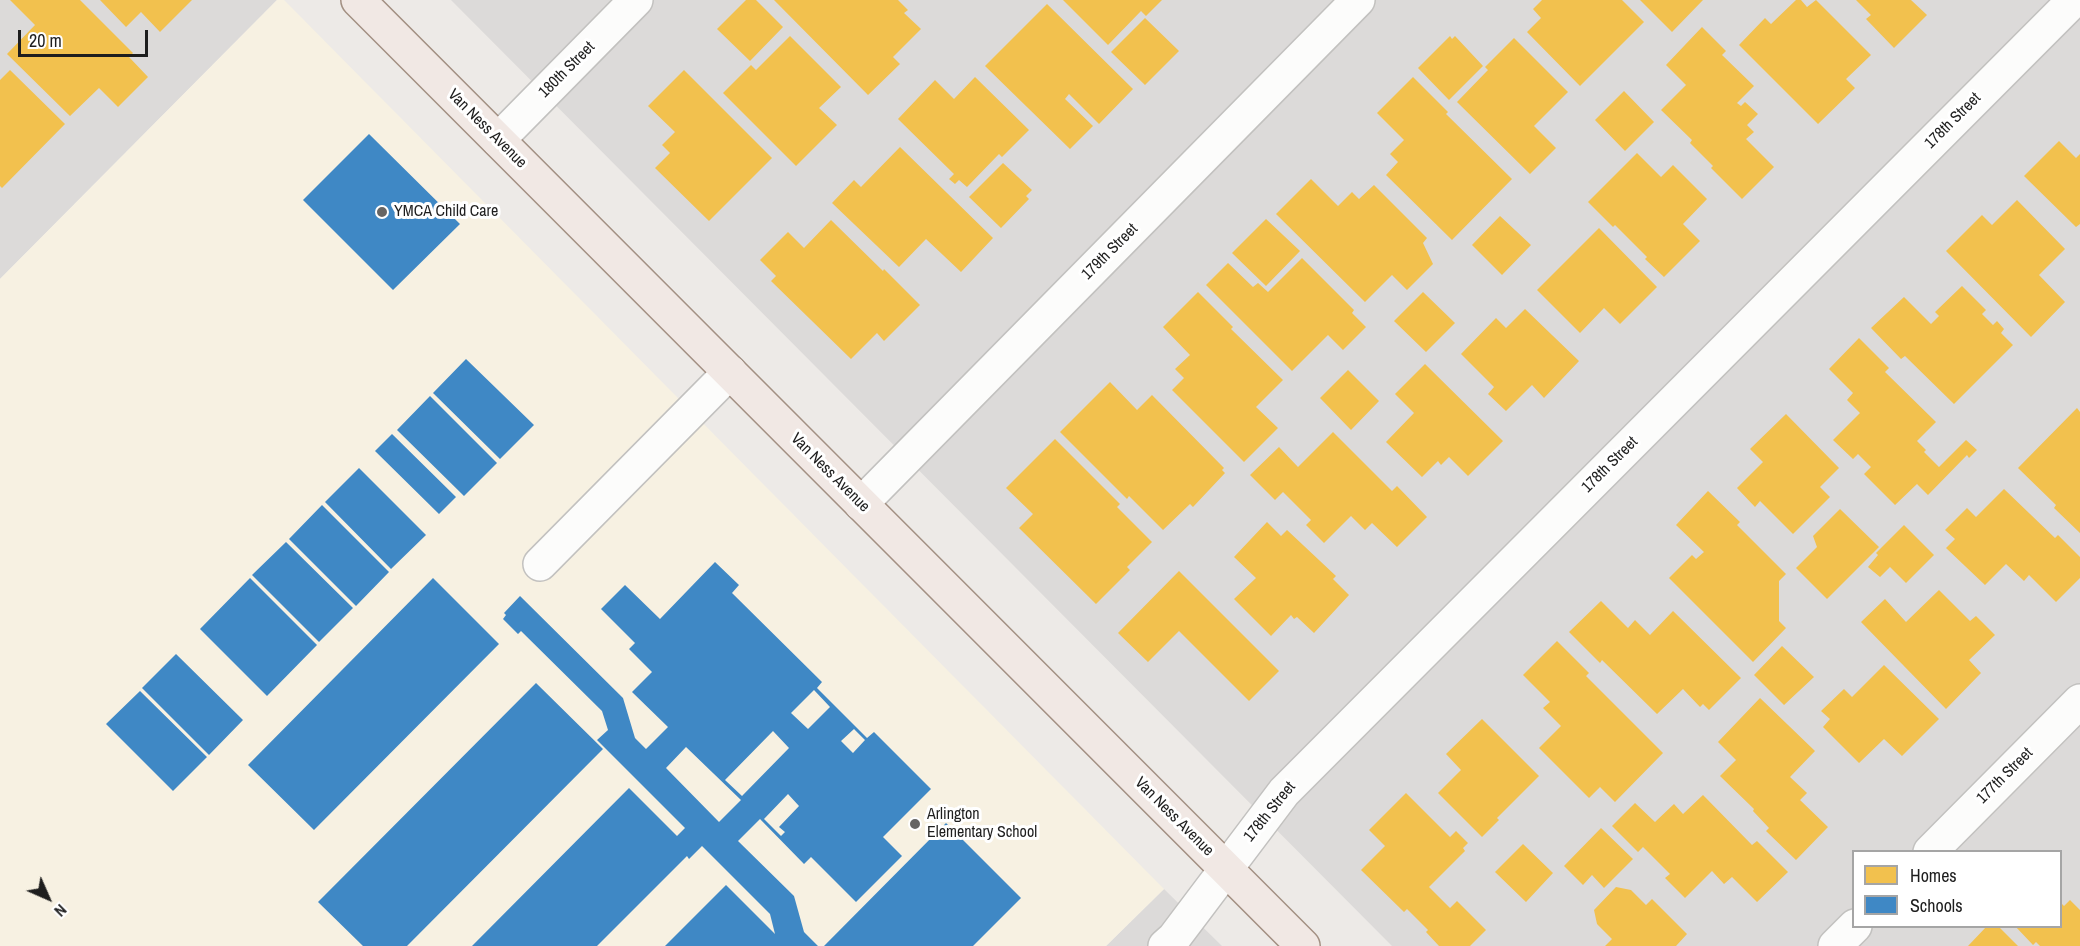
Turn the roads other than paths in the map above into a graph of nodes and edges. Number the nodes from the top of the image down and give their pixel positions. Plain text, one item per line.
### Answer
1 (358, 0) edge
2 (636, 0) edge
3 (1358, 0) edge
4 (2073, 0) edge
5 (498, 140) junction
6 (730, 372) junction
7 (861, 504) junction
8 (540, 564) dead end
9 (2080, 701) edge
10 (1932, 850) edge
11 (1226, 869) junction
12 (1854, 928) edge
13 (1166, 946) edge
14 (1303, 946) edge
15 (1835, 946) edge

1 - 5 main road, Van Ness Avenue
2 - 5 street, 180th Street
3 - 7 street, 179th Street
4 - 11 street, 178th Street
5 - 6 main road, Van Ness Avenue
6 - 7 main road, Van Ness Avenue
6 - 8 street
7 - 11 main road, Van Ness Avenue
9 - 10 street, 177th Street
11 - 13 street, 178th Street
11 - 14 main road, Van Ness Avenue
12 - 15 street

